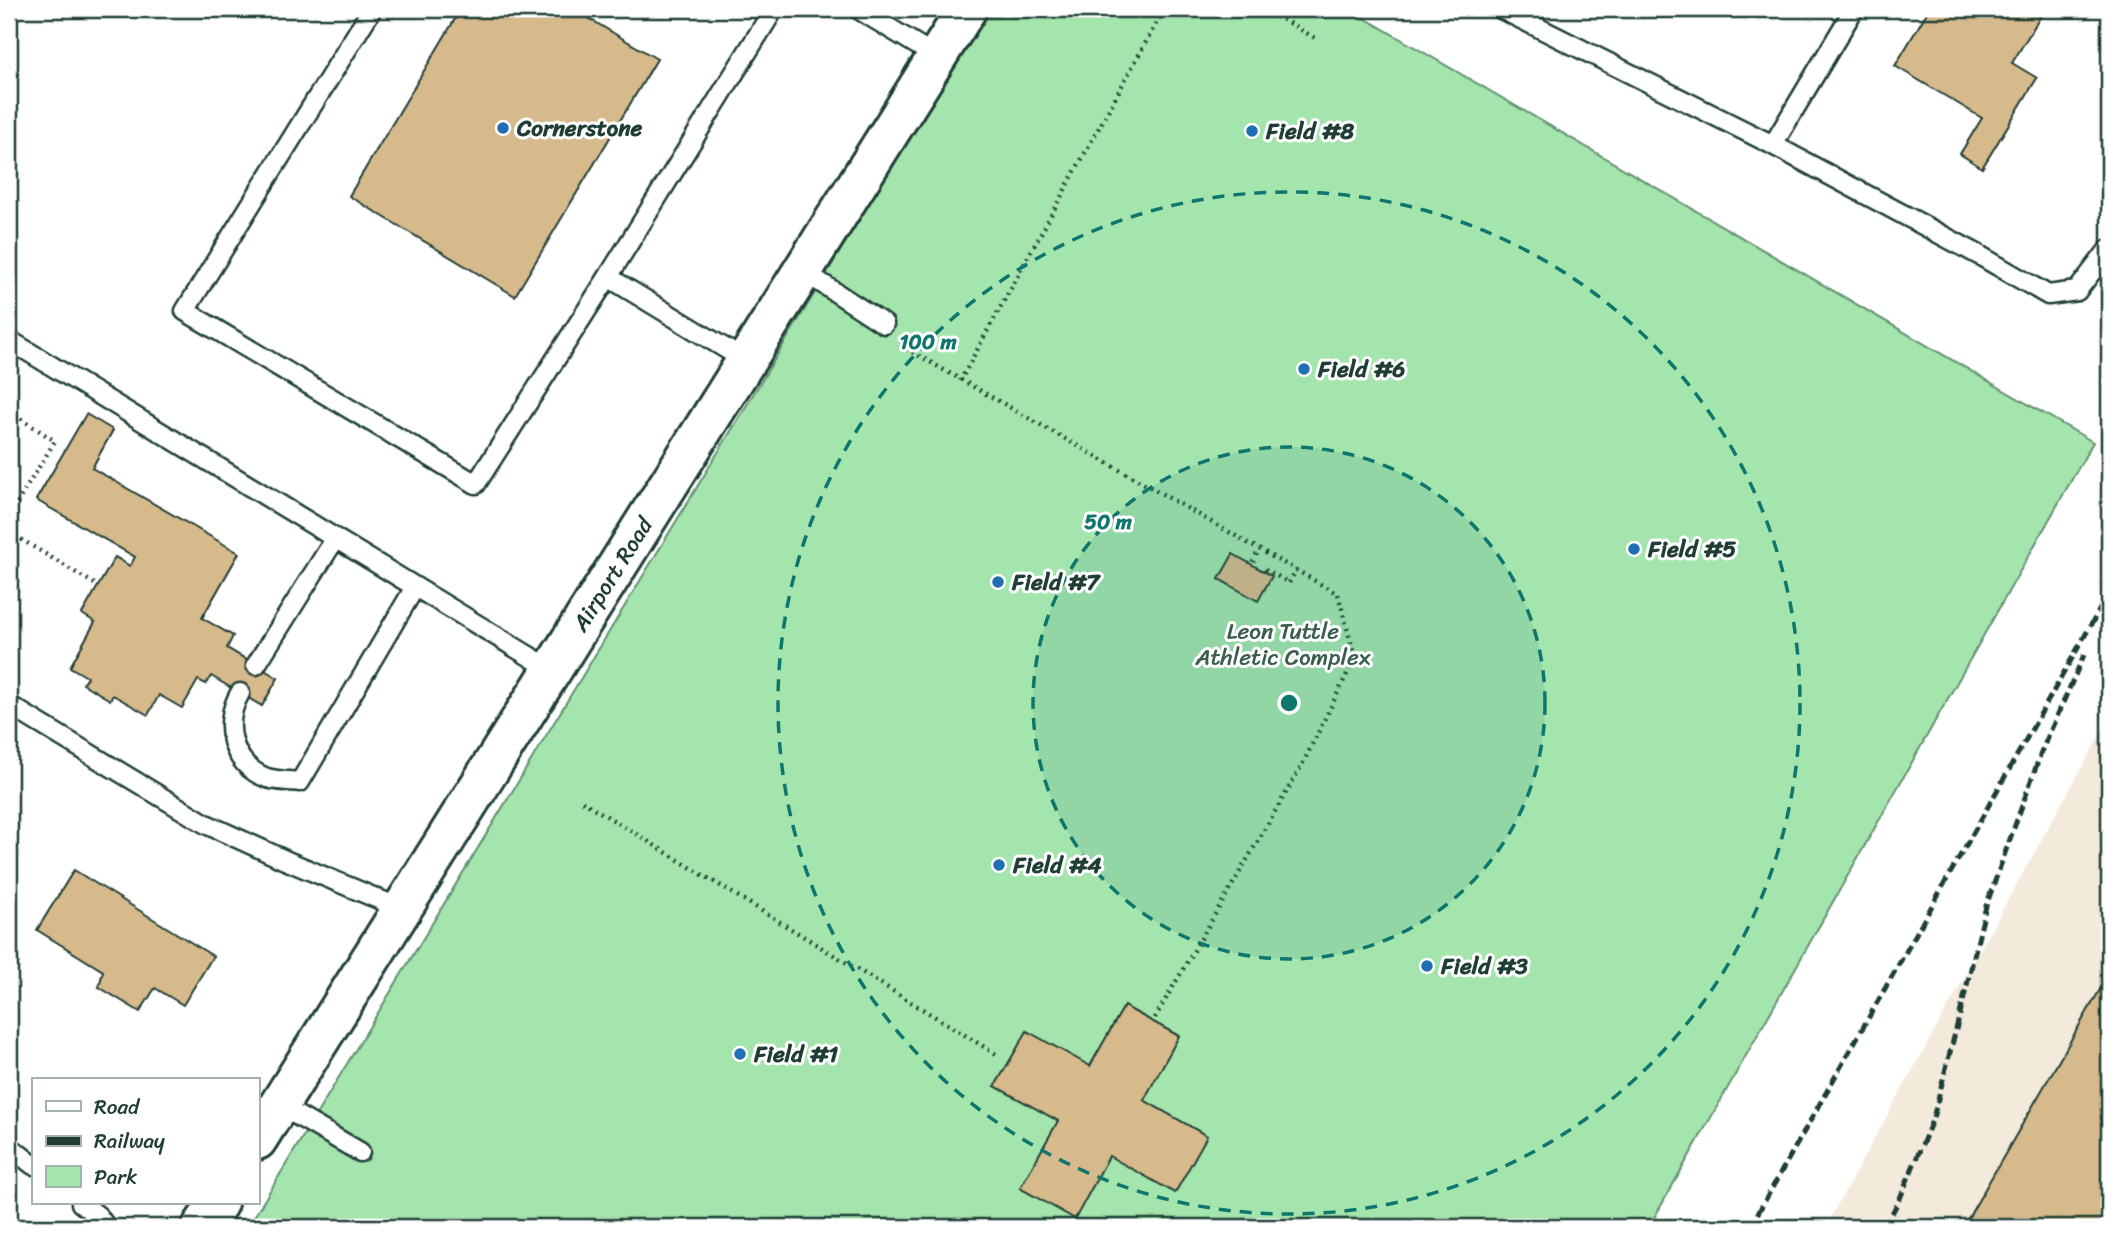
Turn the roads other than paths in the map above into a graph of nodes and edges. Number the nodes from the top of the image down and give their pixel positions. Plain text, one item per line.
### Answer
1 (372, 9) edge
2 (774, 9) edge
3 (858, 9) edge
4 (967, 9) edge
5 (1502, 9) edge
6 (1854, 9) edge
7 (937, 57) junction
8 (1773, 145) junction
9 (2109, 249) edge
10 (803, 271) junction
11 (608, 277) junction
12 (887, 331) road end
13 (9, 341) edge
14 (746, 361) junction
15 (335, 539) junction
16 (415, 587) junction
17 (256, 665) dead end
18 (552, 670) junction
19 (240, 693) dead end
20 (9, 705) edge
21 (402, 909) junction
22 (279, 1105) junction
23 (259, 1137) edge
24 (9, 1146) edge
25 (360, 1152) dead end
26 (32, 1164) edge
27 (82, 1204) edge
28 (217, 1204) edge
29 (106, 1227) edge
30 (202, 1227) edge

1 - 11 lane
2 - 11 lane
3 - 7 lane
4 - 7 street, Airport Road
5 - 8 lane
6 - 8 lane
7 - 10 street, Airport Road
8 - 9 lane
10 - 12 lane
10 - 14 street, Airport Road
11 - 14 lane
13 - 15 lane
14 - 18 street, Airport Road
15 - 16 lane
15 - 17 lane
16 - 18 lane
16 - 19 lane
18 - 21 street, Airport Road
20 - 21 lane
21 - 22 street, Airport Road
22 - 23 street, Airport Road
22 - 25 lane
24 - 26 lane
27 - 29 lane
28 - 30 street

